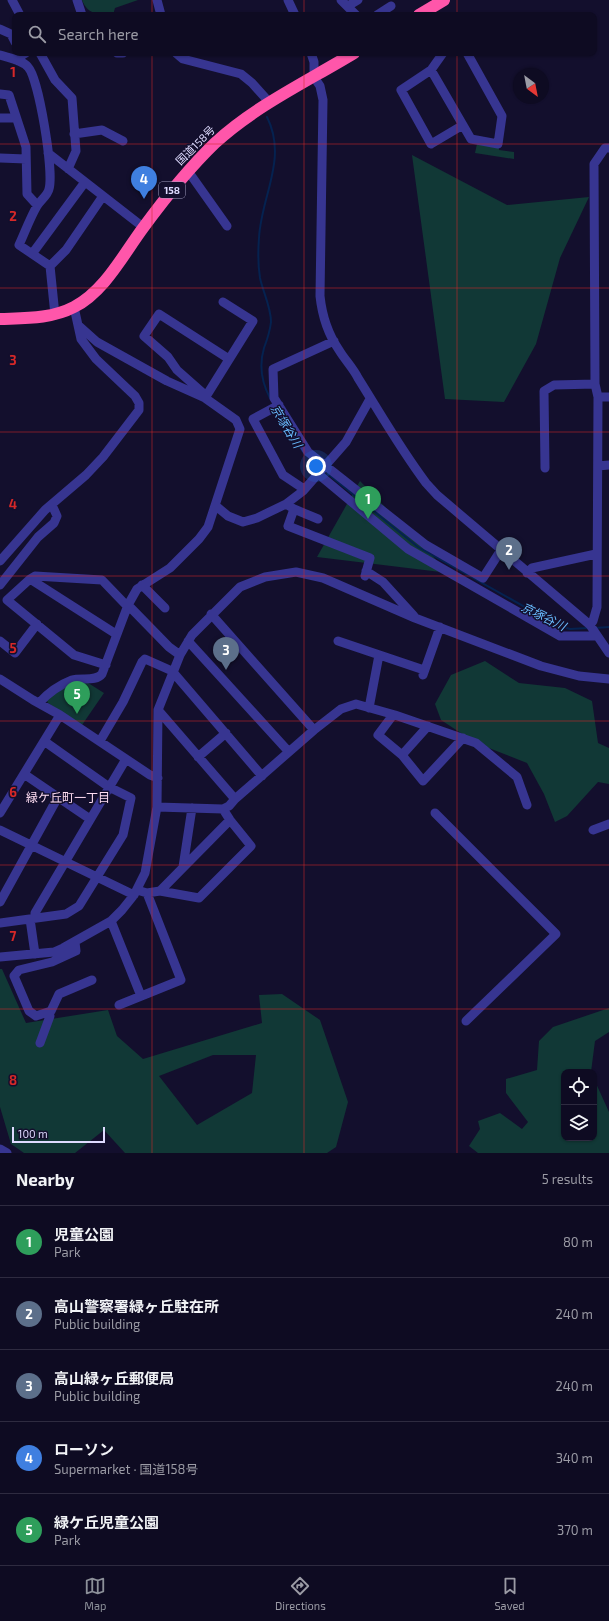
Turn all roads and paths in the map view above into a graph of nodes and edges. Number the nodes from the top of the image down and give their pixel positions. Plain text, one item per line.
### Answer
1 (12, 0) edge
2 (77, 0) edge
3 (157, 0) edge
4 (288, 0) edge
5 (358, 0) edge
6 (444, 0) edge
7 (344, 3) edge
8 (391, 6) dead end
9 (18, 12) edge
10 (81, 12) edge
11 (160, 12) edge
12 (293, 12) edge
13 (353, 12) edge
14 (382, 12) edge
15 (424, 12) edge
16 (0, 29) edge
17 (12, 36) edge
18 (0, 55) edge
19 (12, 56) edge
20 (22, 56) edge
21 (42, 56) edge
22 (180, 56) edge
23 (311, 56) edge
24 (349, 56) edge
25 (441, 56) edge
26 (470, 56) edge
27 (431, 70) junction
28 (314, 77) junction
29 (0, 94) edge
30 (270, 103) junction
31 (0, 118) edge
32 (16, 118) junction
33 (463, 125) junction
34 (74, 134) junction
35 (123, 141) dead end
36 (609, 148) edge
37 (48, 153) junction
38 (0, 158) edge
39 (26, 159) junction
40 (68, 169) junction
41 (188, 171) junction
42 (85, 182) junction
43 (103, 196) junction
44 (37, 205) junction
45 (227, 226) dead end
46 (144, 227) junction
47 (32, 254) junction
48 (50, 266) junction
49 (223, 302) dead end
50 (74, 308) junction
51 (55, 314) junction
52 (0, 319) edge
53 (78, 326) junction
54 (334, 341) junction
55 (229, 359) junction
56 (594, 384) junction
57 (598, 397) junction
58 (609, 397) edge
59 (205, 398) junction
60 (370, 399) junction
61 (280, 405) junction
62 (609, 465) edge
63 (598, 466) junction
64 (546, 468) dead end
65 (321, 469) junction
66 (304, 489) junction
67 (286, 504) junction
68 (52, 505) junction
69 (216, 506) junction
70 (294, 509) junction
71 (318, 518) dead end
72 (501, 550) junction
73 (596, 554) junction
74 (0, 561) edge
75 (527, 573) junction
76 (30, 579) junction
77 (0, 585) edge
78 (142, 585) junction
79 (128, 606) junction
80 (165, 608) dead end
81 (211, 614) junction
82 (417, 618) junction
83 (37, 624) junction
84 (440, 627) junction
85 (592, 627) junction
86 (116, 634) junction
87 (0, 641) edge
88 (188, 641) junction
89 (338, 641) dead end
90 (609, 653) edge
91 (180, 655) junction
92 (379, 655) junction
93 (106, 665) junction
94 (172, 671) junction
95 (0, 679) edge
96 (609, 679) edge
97 (39, 703) junction
98 (369, 708) junction
99 (158, 710) junction
100 (60, 715) junction
101 (393, 715) junction
102 (428, 726) junction
103 (314, 730) junction
104 (226, 733) junction
105 (463, 738) junction
106 (44, 741) junction
107 (100, 741) junction
108 (289, 752) junction
109 (402, 755) junction
110 (198, 756) junction
111 (126, 759) junction
112 (24, 774) junction
113 (262, 776) junction
114 (158, 778) junction
115 (109, 787) junction
116 (58, 797) junction
117 (235, 799) junction
118 (527, 805) dead end
119 (157, 807) junction
120 (192, 808) junction
121 (223, 809) junction
122 (0, 813) edge
123 (435, 813) dead end
124 (90, 819) junction
125 (230, 820) junction
126 (609, 824) edge
127 (0, 830) edge
128 (593, 830) dead end
129 (32, 845) junction
130 (66, 862) junction
131 (183, 867) junction
132 (98, 877) junction
133 (160, 891) junction
134 (136, 892) junction
135 (147, 893) junction
136 (0, 902) edge
137 (32, 918) junction
138 (111, 921) junction
139 (0, 923) edge
140 (75, 942) junction
141 (35, 954) junction
142 (0, 957) edge
143 (92, 980) dead end
144 (141, 996) junction
145 (119, 1004) dead end
146 (49, 1012) junction
147 (466, 1021) dead end
148 (40, 1043) dead end
149 (0, 1149) edge
150 (7, 1153) edge

1 - 9 street
2 - 10 street
3 - 11 street
4 - 12 street
5 - 7 street
6 - 15 highway
7 - 13 street
8 - 14 street
16 - 17 street
18 - 19 street
20 - 37 street
21 - 34 street
22 - 30 street
23 - 28 street
24 - 28 highway, 国道158号 / 158
25 - 27 street
26 - 33 street
27 - 33 street
27 - 33 street
28 - 30 highway, 国道158号 / 158
28 - 54 street
29 - 32 street
30 - 41 highway, 国道158号 / 158
31 - 32 street
32 - 39 street
34 - 35 street
34 - 40 street
36 - 56 street
37 - 40 street
37 - 44 street
38 - 39 street
39 - 44 street
40 - 42 street
41 - 45 street
41 - 46 highway, 国道158号 / 158
42 - 43 street
42 - 47 street
43 - 46 street
43 - 48 street
44 - 47 street
46 - 50 highway, 国道158号 / 158
47 - 48 street
48 - 51 street
49 - 55 street
50 - 51 highway, 国道158号 / 158
50 - 53 street
51 - 52 highway, 国道158号 / 158
53 - 59 street
53 - 68 street
54 - 60 street
54 - 61 street
55 - 59 street
55 - 59 street
56 - 57 street
56 - 64 street
57 - 58 street
57 - 63 street
59 - 69 street
60 - 65 street
60 - 72 street
61 - 65 street
61 - 66 street
62 - 63 street
63 - 73 street
65 - 66 street
65 - 72 street
65 - 85 street
66 - 67 street
67 - 69 street
67 - 70 street
68 - 74 street
68 - 77 street
69 - 78 street
70 - 71 street
70 - 82 street
72 - 75 street
73 - 75 street
73 - 85 street
75 - 85 street
76 - 79 street
76 - 83 street
76 - 86 street
78 - 79 street
78 - 80 street
79 - 86 street
79 - 91 street
81 - 82 street
81 - 88 street
81 - 103 street
82 - 84 street
83 - 87 street
83 - 93 street
84 - 92 street
84 - 96 street
85 - 90 street
86 - 93 street
88 - 91 street
88 - 108 street
89 - 92 street
91 - 94 street
92 - 98 street
93 - 97 street
94 - 99 street
94 - 104 street
94 - 107 street
95 - 97 street
97 - 100 street
98 - 101 street
98 - 103 street
99 - 110 street
99 - 114 street
100 - 106 street
100 - 107 street
101 - 102 street
101 - 109 street
102 - 105 street
102 - 109 street
103 - 108 street
104 - 110 street
104 - 113 street
105 - 109 street
105 - 118 street
106 - 112 street
106 - 115 street
107 - 111 street
108 - 113 street
110 - 117 street
111 - 114 street
111 - 115 street
112 - 116 street
112 - 122 street
113 - 117 street
114 - 119 street
115 - 124 street
115 - 132 street
116 - 124 street
116 - 129 street
117 - 121 street
119 - 120 street
119 - 134 street
120 - 121 street
120 - 131 street
121 - 125 street
123 - 147 street
124 - 130 street
125 - 131 street
125 - 133 street
126 - 128 street
127 - 129 street
129 - 130 street
129 - 136 street
130 - 132 street
130 - 137 street
131 - 133 street
132 - 134 street
132 - 137 street
133 - 135 street
134 - 135 street
134 - 138 street
135 - 144 street
137 - 139 street
137 - 141 street
138 - 140 street
138 - 144 street
140 - 141 street
140 - 146 street
141 - 142 street
143 - 146 street
144 - 145 street
146 - 148 street
149 - 150 street

